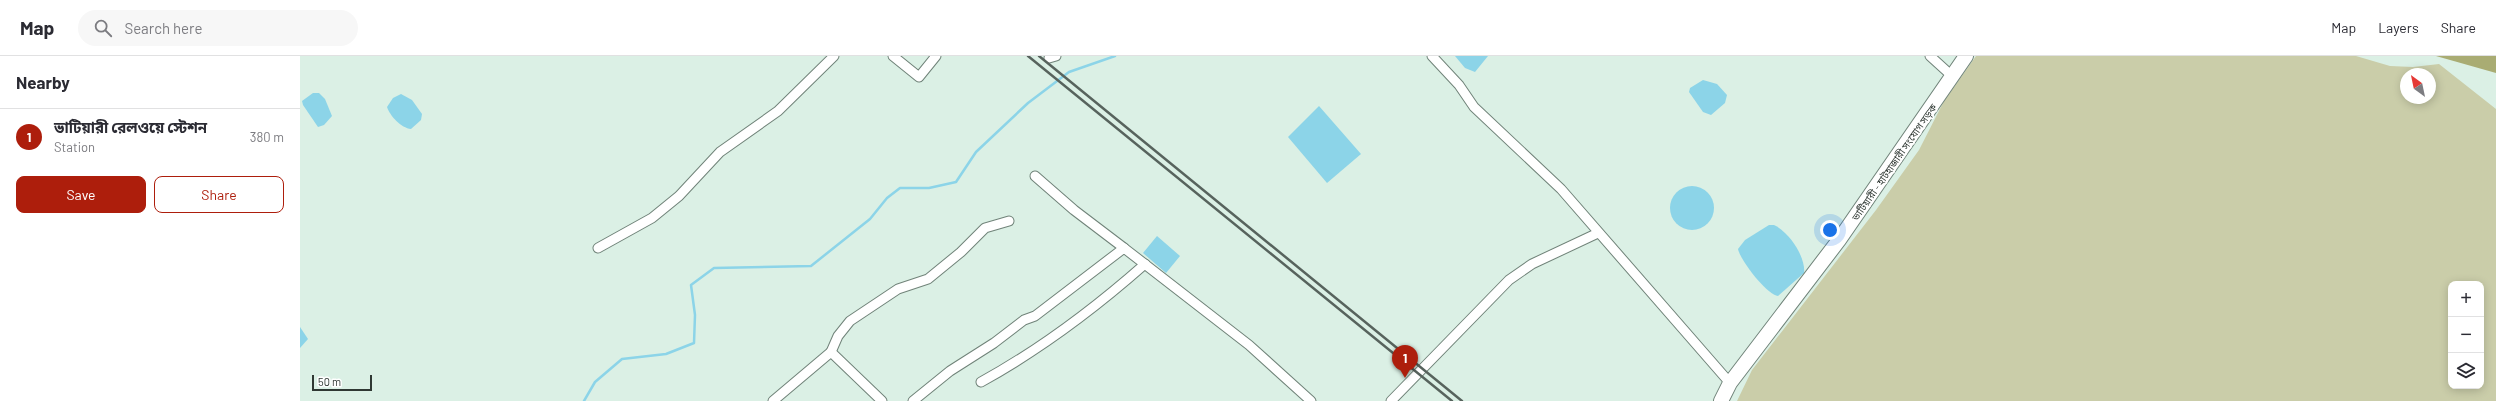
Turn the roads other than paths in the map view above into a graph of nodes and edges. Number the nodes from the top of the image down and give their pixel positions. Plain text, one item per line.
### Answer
1 (834, 56) edge
2 (893, 56) edge
3 (936, 56) edge
4 (1432, 56) edge
5 (1930, 56) edge
6 (1966, 56) edge
7 (1952, 76) junction
8 (1035, 176) dead end
9 (1009, 221) dead end
10 (1598, 233) junction
11 (598, 248) dead end
12 (1124, 248) junction
13 (1145, 264) junction
14 (831, 352) junction
15 (981, 382) dead end
16 (1730, 383) junction
17 (773, 401) edge
18 (882, 401) edge
19 (913, 401) edge
20 (1311, 401) edge
21 (1391, 401) edge
22 (1721, 401) edge

1 - 11 street
2 - 3 street
4 - 10 street
5 - 7 street
6 - 7 main road, ভাটিয়ারী - হাটহাজারী সংযোগ সড়ক
7 - 16 main road, ভাটিয়ারী - হাটহাজারী সংযোগ সড়ক
8 - 12 street
9 - 14 street
10 - 16 street
10 - 21 street
12 - 13 street
12 - 19 street
13 - 15 street
13 - 20 street
14 - 17 street
14 - 18 street
16 - 22 main road, ভাটিয়ারী - হাটহাজারী সংযোগ সড়ক

